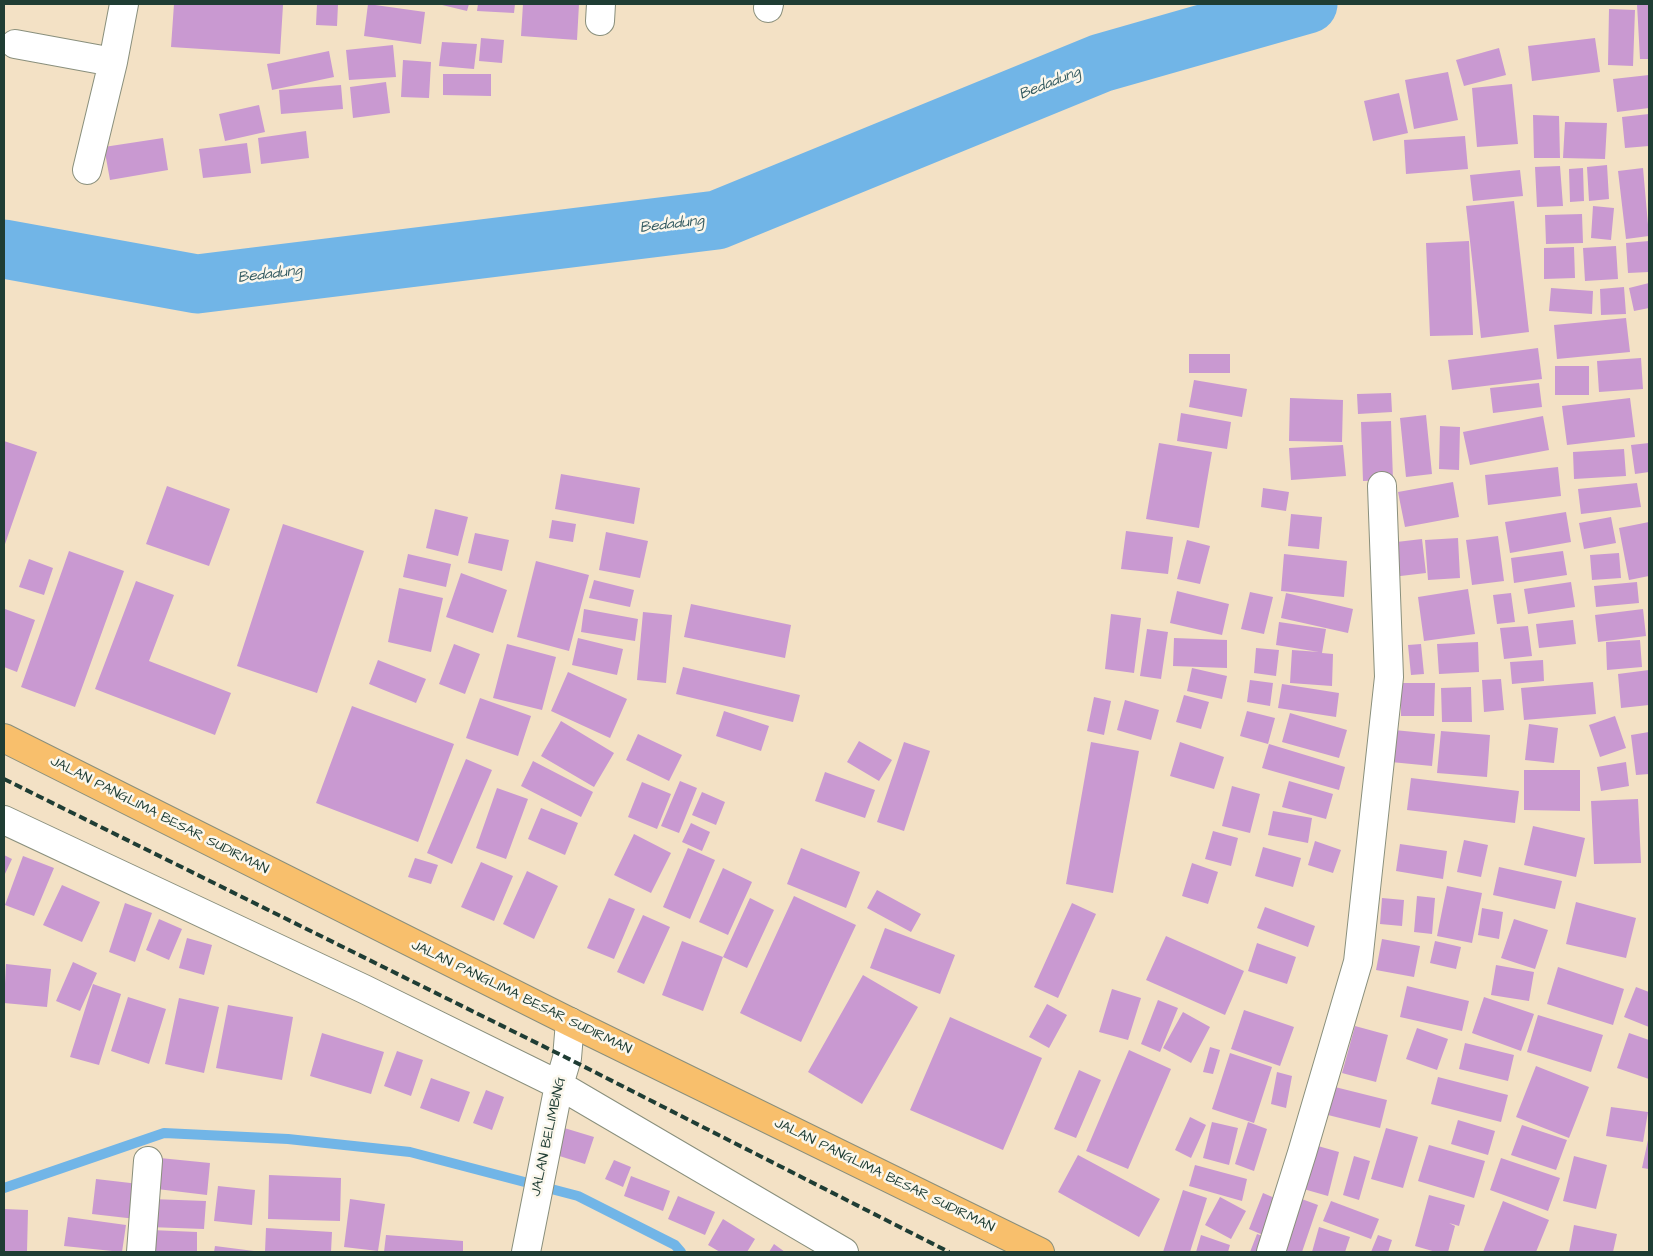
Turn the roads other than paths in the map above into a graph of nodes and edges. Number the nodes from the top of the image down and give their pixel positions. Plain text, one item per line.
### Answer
1 (124, 4) edge
2 (15, 44) dead end
3 (113, 62) junction
4 (87, 170) dead end
5 (1382, 486) dead end
6 (4, 738) edge
7 (4, 820) edge
8 (570, 1022) junction
9 (559, 1085) junction
10 (148, 1161) dead end
11 (142, 1252) edge
12 (526, 1252) edge
13 (844, 1252) edge
14 (1040, 1252) edge
15 (1271, 1252) edge

1 - 3 street
2 - 3 street
3 - 4 street
5 - 15 street
6 - 8 main road, JALAN PANGLIMA BESAR SUDIRMAN
7 - 9 street
8 - 9 street, JALAN BELIMBING
8 - 14 main road, JALAN PANGLIMA BESAR SUDIRMAN
9 - 12 street, JALAN BELIMBING
9 - 13 street
10 - 11 street

